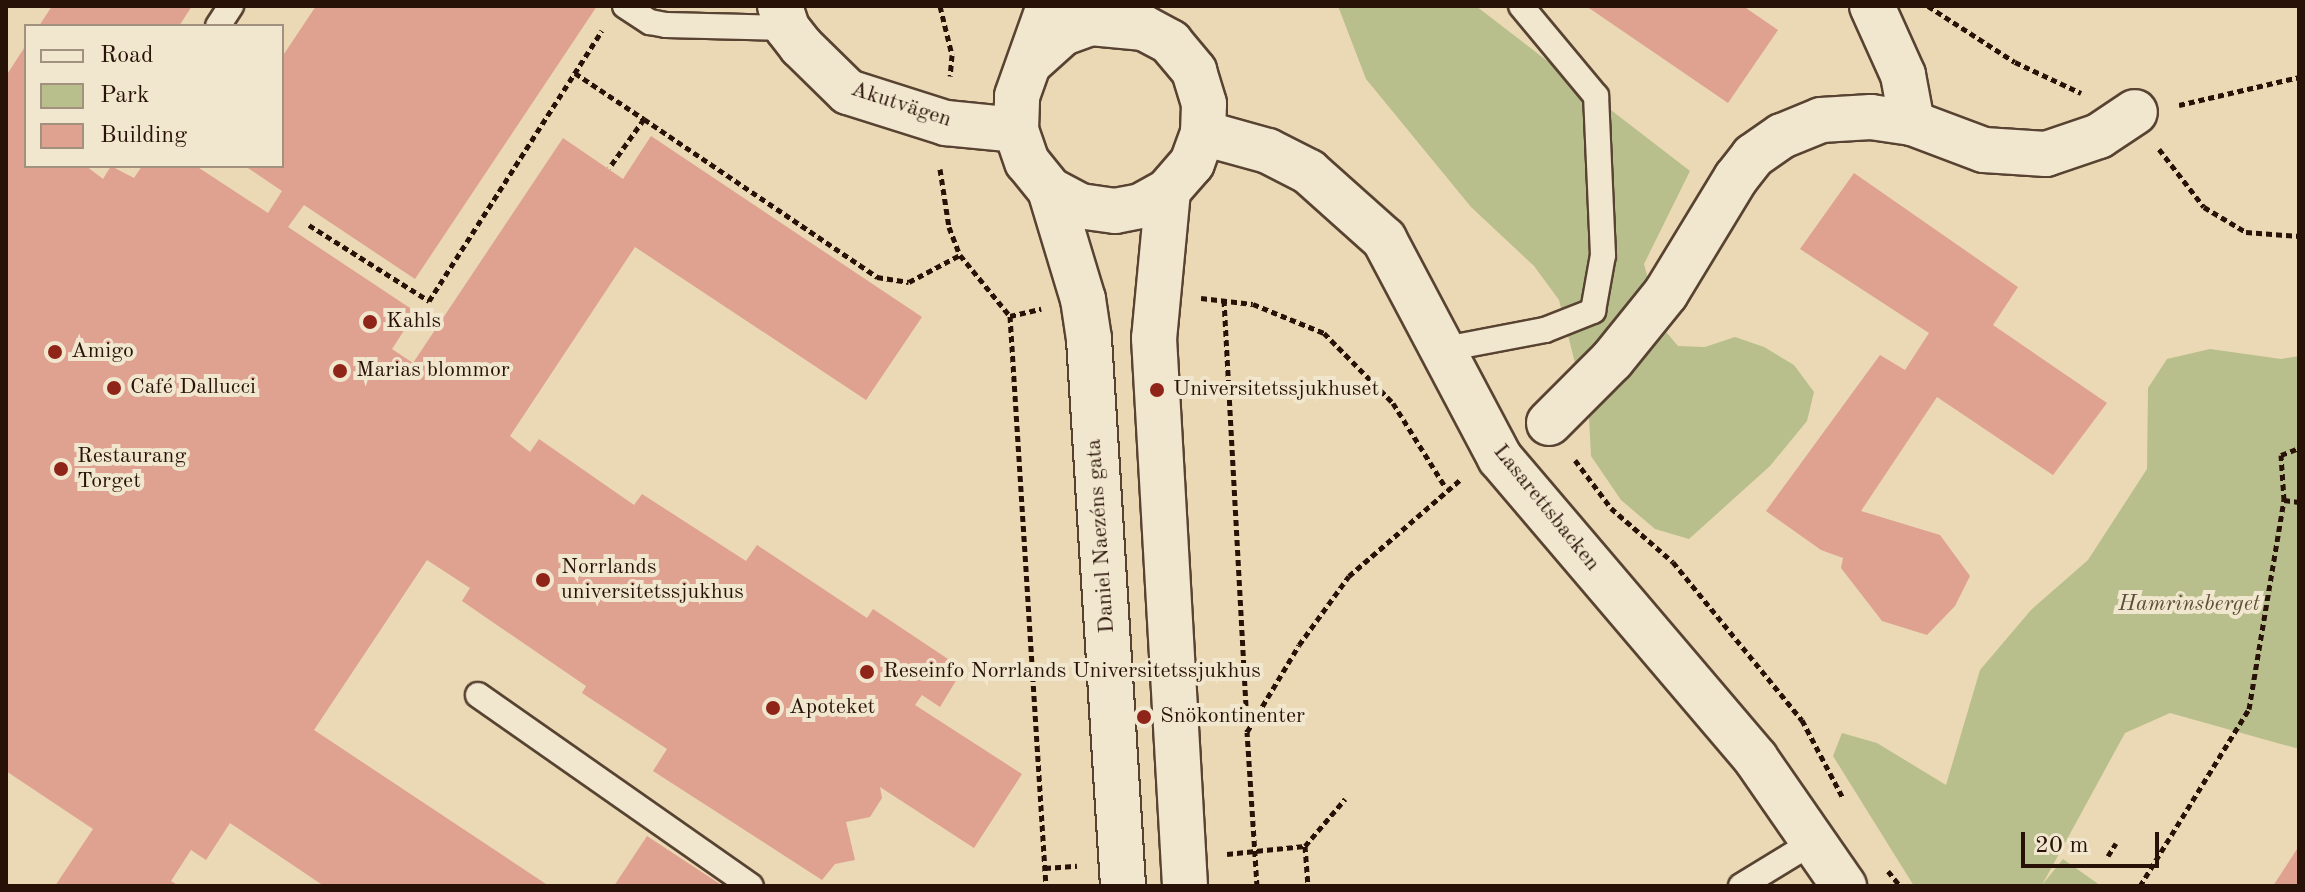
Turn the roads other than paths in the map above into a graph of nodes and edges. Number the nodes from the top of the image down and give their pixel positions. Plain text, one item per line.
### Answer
1 (231, 6) edge
2 (625, 6) edge
3 (1049, 6) edge
4 (1521, 6) edge
5 (1872, 6) edge
6 (783, 17) edge
7 (1142, 17) edge
8 (219, 24) edge
9 (1033, 60) junction
10 (2135, 112) road end
11 (1912, 123) junction
12 (1016, 130) junction
13 (1203, 133) junction
14 (1050, 190) junction
15 (1168, 191) junction
16 (1445, 349) junction
17 (1549, 423) road end
18 (478, 695) dead end
19 (1813, 842) junction
20 (751, 886) edge
21 (1123, 886) edge
22 (1185, 886) edge
23 (1741, 886) edge
24 (1844, 886) edge

1 - 8 lane
2 - 6 lane
3 - 9 street
4 - 16 lane
5 - 11 street
6 - 12 street, Akutvägen
7 - 9 street
7 - 13 street
9 - 12 street
10 - 11 street
11 - 17 street
12 - 14 street
13 - 15 street
13 - 16 street, Lasarettsbacken
14 - 15 street
14 - 21 street, Daniel Naezéns gata
15 - 22 street
16 - 19 street, Lasarettsbacken
18 - 20 lane
19 - 23 lane
19 - 24 street, Lasarettsbacken

